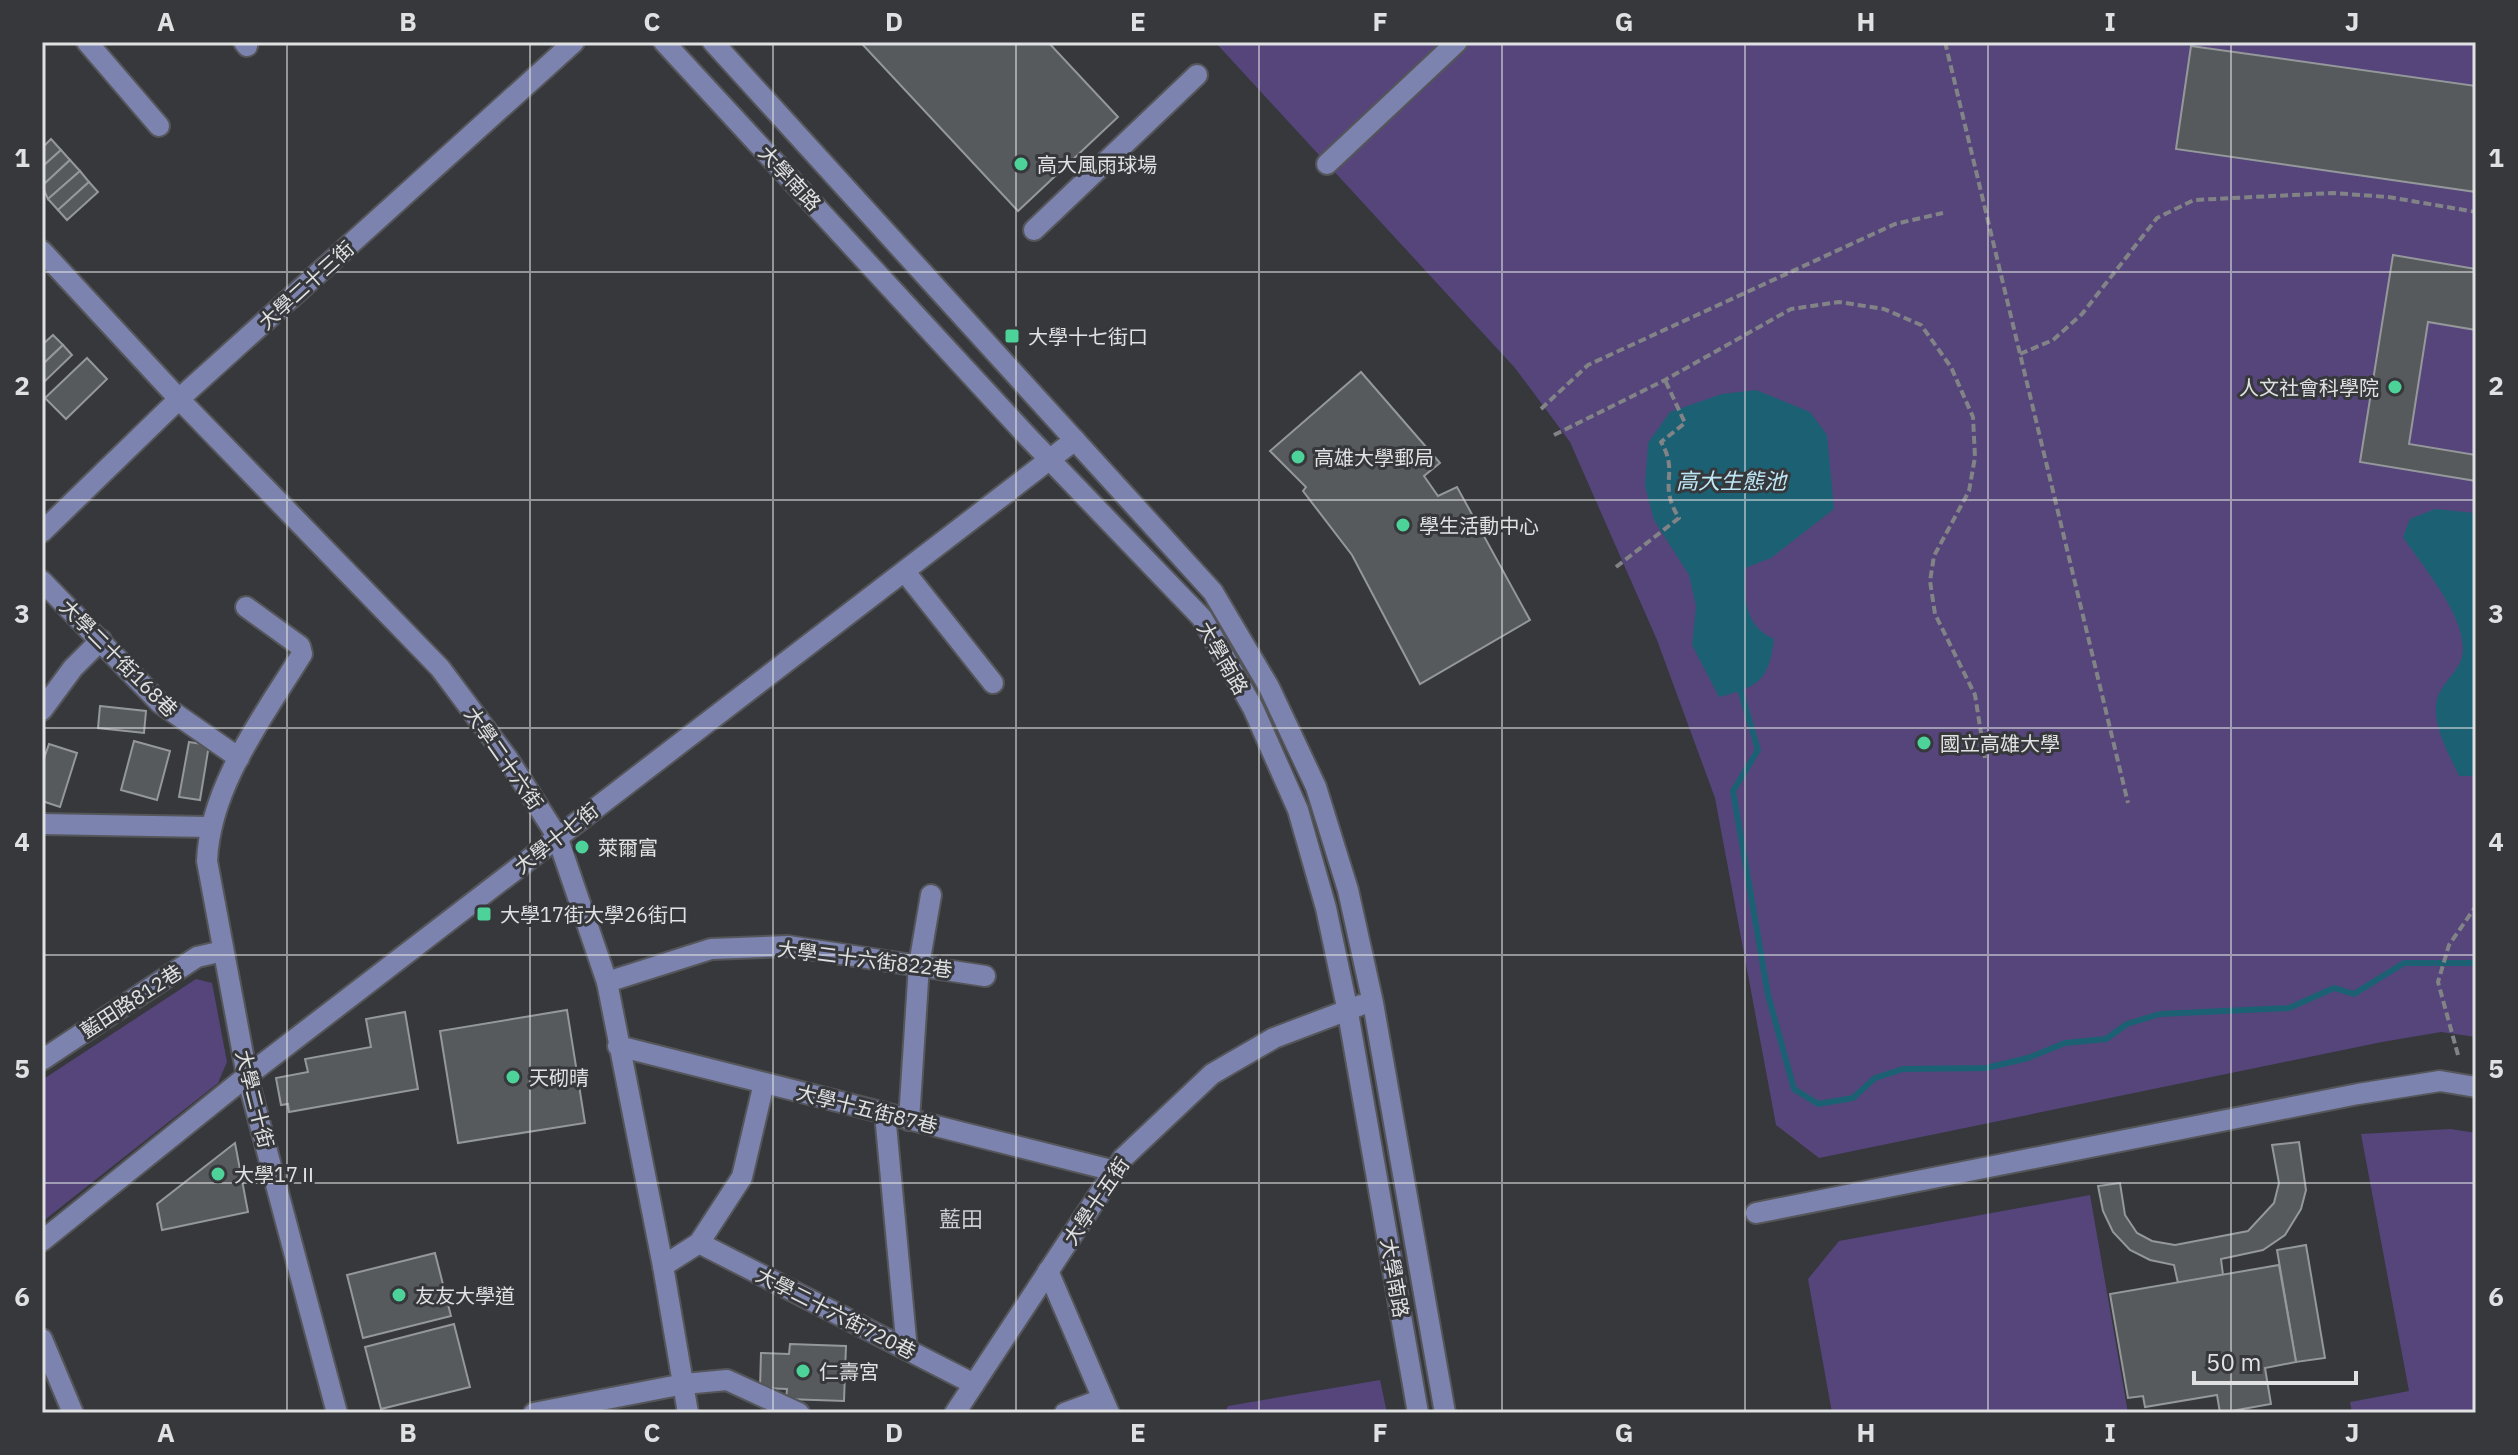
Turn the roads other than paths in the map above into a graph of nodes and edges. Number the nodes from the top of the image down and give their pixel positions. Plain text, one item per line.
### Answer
1 (87, 42) edge
2 (574, 42) edge
3 (664, 42) edge
4 (713, 42) edge
5 (1457, 42) edge
6 (1197, 75) dead end
7 (159, 126) dead end
8 (1327, 164) dead end
9 (1034, 230) dead end
10 (42, 251) edge
11 (179, 399) junction
12 (1075, 440) junction
13 (1050, 460) junction
14 (42, 532) edge
15 (905, 572) junction
16 (42, 581) edge
17 (246, 607) dead end
18 (101, 640) junction
19 (993, 683) dead end
20 (42, 710) edge
21 (239, 758) junction
22 (42, 824) edge
23 (208, 827) junction
24 (557, 836) junction
25 (931, 895) dead end
26 (223, 951) junction
27 (919, 965) junction
28 (985, 976) dead end
29 (607, 982) junction
30 (1373, 1003) junction
31 (1347, 1007) junction
32 (618, 1046) junction
33 (42, 1060) edge
34 (247, 1076) junction
35 (764, 1083) junction
36 (2476, 1087) edge
37 (885, 1114) junction
38 (909, 1120) junction
39 (1115, 1171) junction
40 (1756, 1213) dead end
41 (42, 1241) edge
42 (699, 1243) junction
43 (663, 1266) junction
44 (1048, 1271) junction
45 (42, 1339) edge
46 (907, 1350) junction
47 (684, 1384) junction
48 (974, 1384) junction
49 (1106, 1406) edge
50 (73, 1413) edge
51 (337, 1413) edge
52 (534, 1413) edge
53 (688, 1413) edge
54 (799, 1413) edge
55 (955, 1413) edge
56 (1065, 1413) edge
57 (1418, 1413) edge
58 (1445, 1413) edge

1 - 7 street
2 - 11 street, 大學二十三街
3 - 13 street, 大學南路
4 - 12 street, 大學南路
5 - 8 street
6 - 9 street
10 - 11 street, 大學二十六街
11 - 14 street, 大學二十三街
11 - 24 street, 大學二十六街
12 - 13 street, 大學十七街
12 - 30 street, 大學南路
13 - 15 street, 大學十七街
13 - 31 street, 大學南路
15 - 19 street
15 - 24 street, 大學十七街
16 - 18 street, 大學二十街168巷
17 - 21 street, 大學二十街
18 - 20 street
18 - 21 street, 大學二十街168巷
21 - 23 street, 大學二十街
22 - 23 street
23 - 26 street, 大學二十街
24 - 29 street, 大學二十六街
24 - 34 street, 大學十七街
25 - 27 street
26 - 33 street, 藍田路812巷
26 - 34 street, 大學二十街
27 - 28 street, 大學二十六街822巷
27 - 29 street, 大學二十六街822巷
27 - 38 street
29 - 32 street, 大學二十六街
30 - 31 street, 大學十五街
30 - 58 street, 大學南路
31 - 39 street, 大學十五街
31 - 57 street, 大學南路
32 - 35 street, 大學十五街87巷
32 - 43 street, 大學二十六街
34 - 41 street, 大學十七街
34 - 51 street, 大學二十街
35 - 37 street, 大學十五街87巷
35 - 42 street
36 - 40 street
37 - 38 street, 大學十五街87巷
37 - 46 street
38 - 39 street, 大學十五街87巷
39 - 44 street, 大學十五街
42 - 43 street
42 - 46 street, 大學二十六街720巷
43 - 47 street, 大學二十六街
44 - 48 street, 大學十五街
44 - 49 street
45 - 50 street
46 - 48 street, 大學二十六街720巷
47 - 52 street
47 - 53 street, 大學二十六街
47 - 54 street
48 - 55 street, 大學十五街
49 - 56 street

